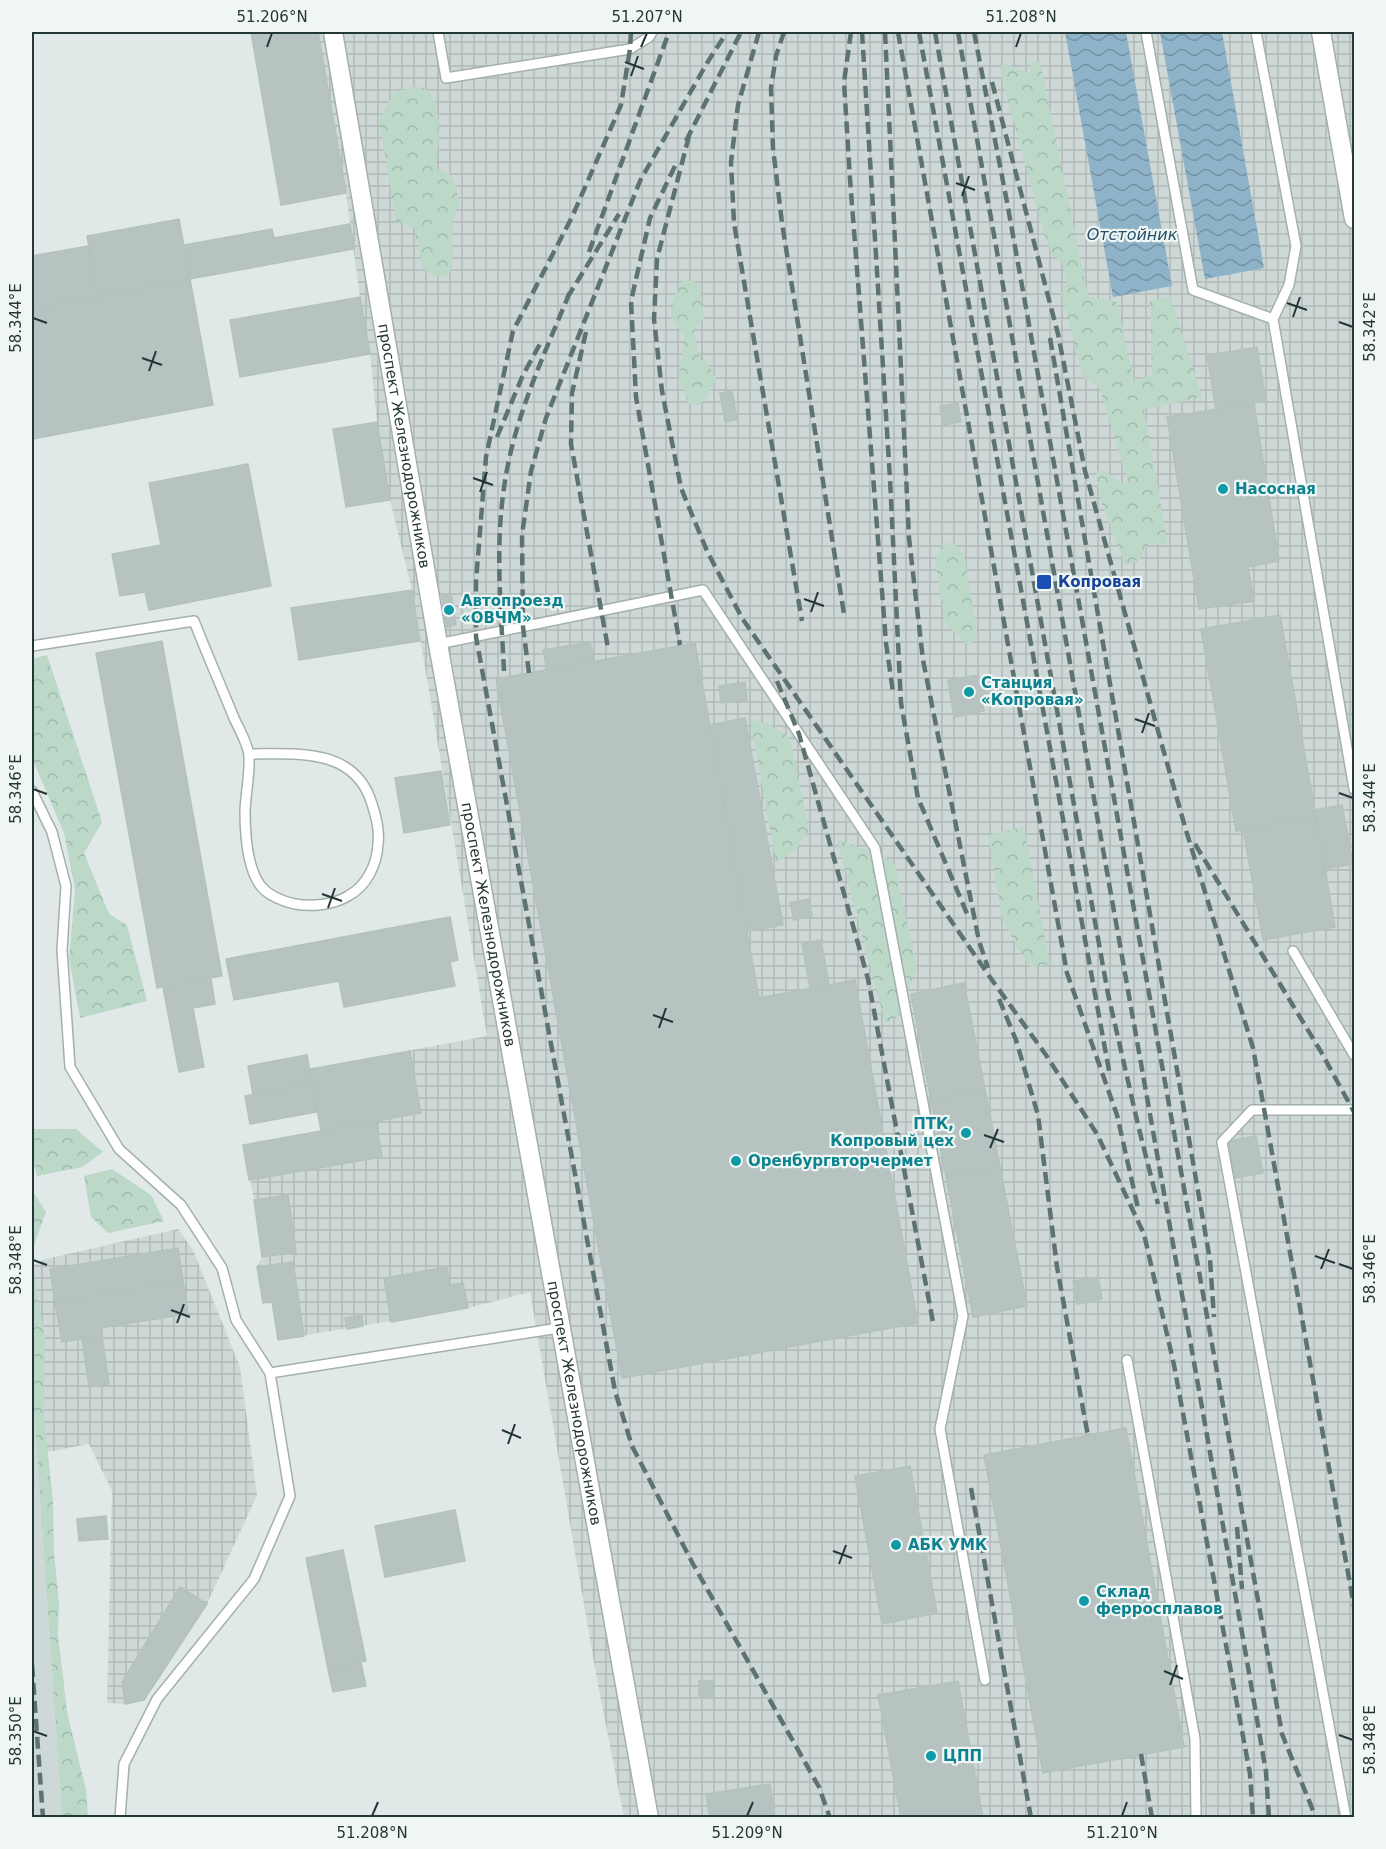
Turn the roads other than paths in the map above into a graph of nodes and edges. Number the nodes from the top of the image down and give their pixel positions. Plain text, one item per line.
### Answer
1 (333, 32) edge
2 (438, 32) edge
3 (652, 32) edge
4 (1146, 32) edge
5 (1256, 32) edge
6 (1321, 32) edge
7 (1354, 219) edge
8 (1273, 319) junction
9 (438, 644) junction
10 (32, 646) edge
11 (249, 754) junction
12 (1354, 789) edge
13 (32, 791) edge
14 (1293, 951) dead end
15 (1354, 1055) edge
16 (1354, 1110) edge
17 (560, 1328) junction
18 (1127, 1360) dead end
19 (270, 1372) junction
20 (985, 1680) dead end
21 (120, 1818) edge
22 (649, 1818) edge
23 (1196, 1818) edge
24 (1346, 1818) edge

1 - 9 street, проспект Железнодорожников
2 - 3 lane
4 - 8 lane
5 - 8 lane
6 - 7 street
8 - 12 lane
9 - 17 street, проспект Железнодорожников
9 - 20 lane
10 - 11 lane
11 - 11 lane
13 - 19 lane
14 - 15 lane
16 - 24 lane
17 - 19 lane
17 - 22 street, проспект Железнодорожников
18 - 23 lane
19 - 21 lane

